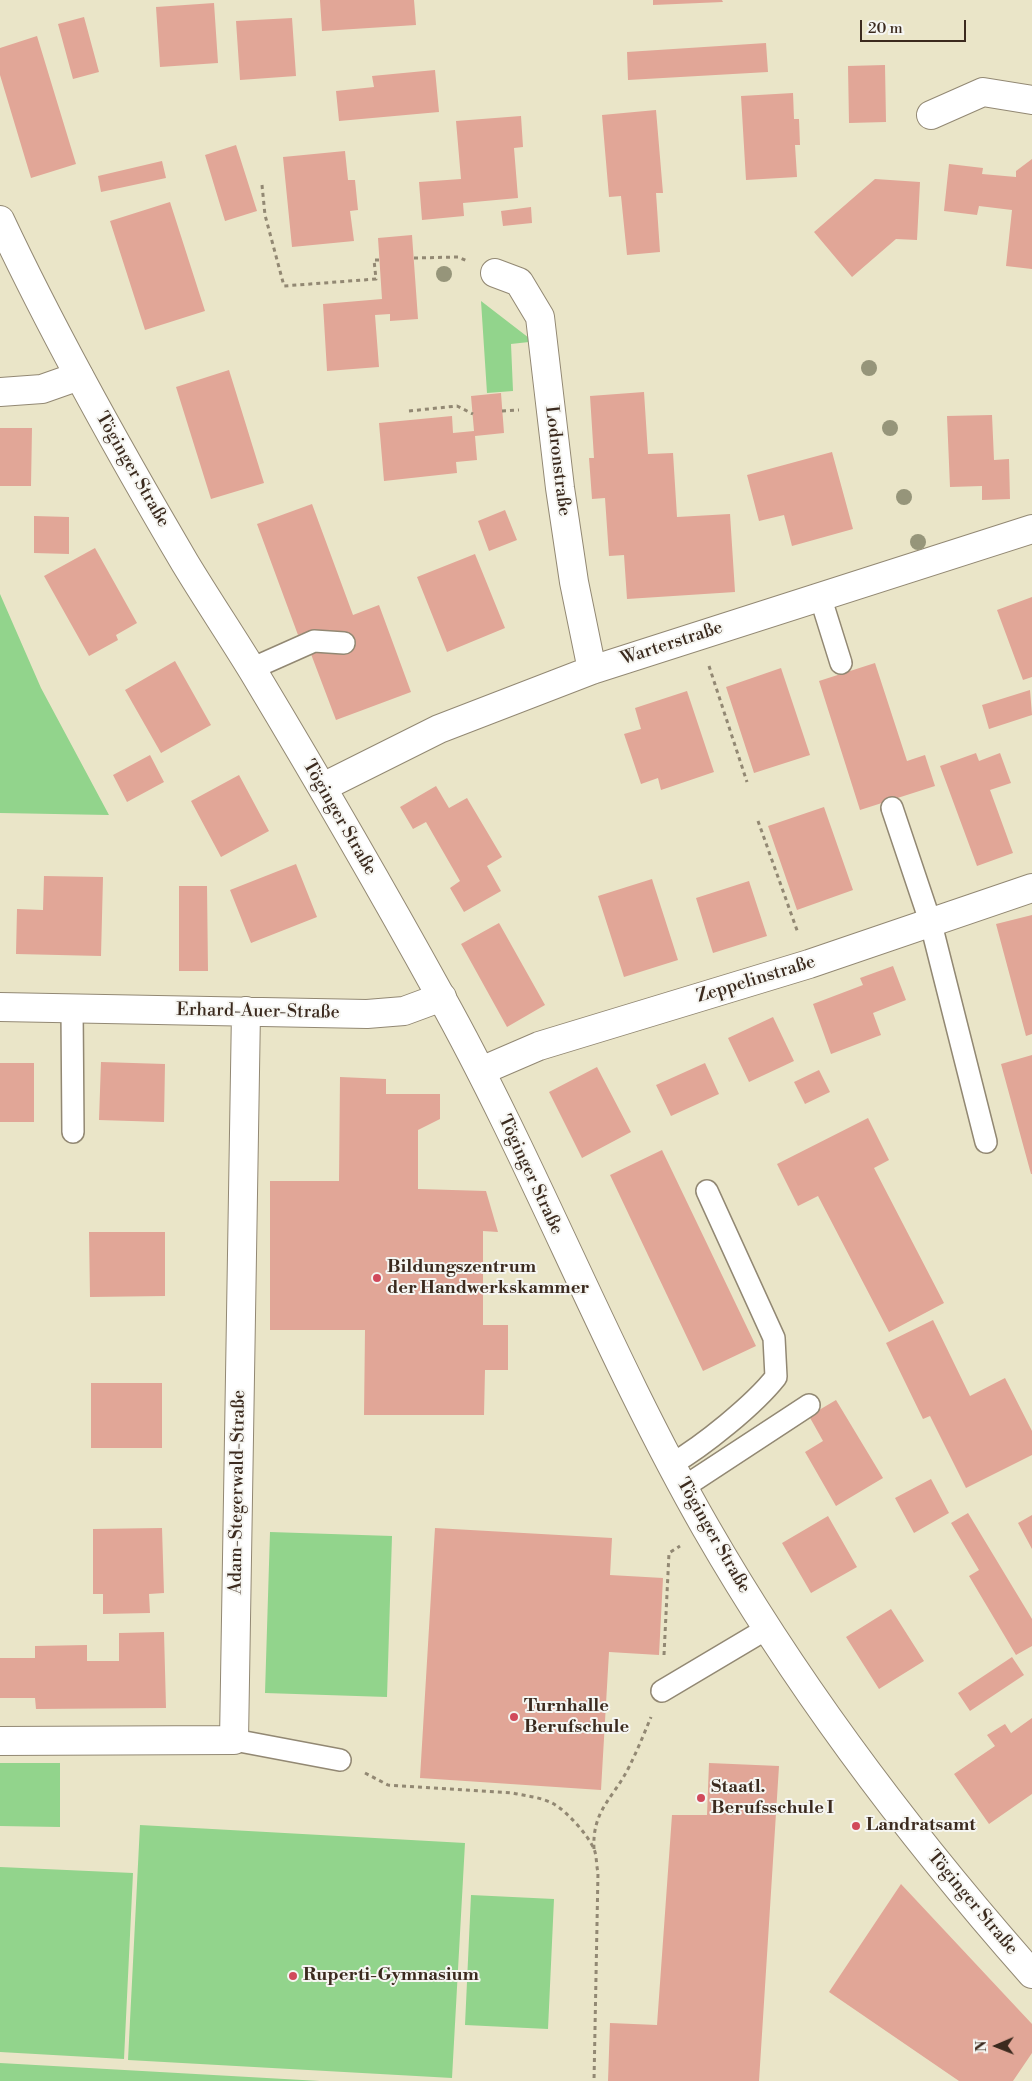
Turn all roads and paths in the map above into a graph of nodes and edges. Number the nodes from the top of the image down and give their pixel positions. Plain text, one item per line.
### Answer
1 (1032, 100) edge
2 (931, 115) dead end
3 (262, 185) dead end
4 (0, 220) edge
5 (414, 258) dead end
6 (379, 260) dead end
7 (494, 273) joint
8 (79, 376) junction
9 (0, 392) edge
10 (410, 411) dead end
11 (473, 414) dead end
12 (1032, 529) edge
13 (820, 596) junction
14 (699, 636) junction
15 (344, 643) dead end
16 (841, 663) dead end
17 (252, 669) junction
18 (592, 670) junction
19 (747, 782) dead end
20 (323, 787) junction
21 (892, 808) dead end
22 (758, 821) dead end
23 (1032, 888) edge
24 (931, 924) junction
25 (809, 964) junction
26 (442, 997) junction
27 (0, 1006) edge
28 (72, 1009) junction
29 (246, 1011) junction
30 (481, 1071) junction
31 (74, 1132) dead end
32 (986, 1142) dead end
33 (707, 1191) dead end
34 (809, 1405) dead end
35 (678, 1475) junction
36 (680, 1547) dead end
37 (669, 1553) dead end
38 (768, 1628) junction
39 (662, 1691) dead end
40 (234, 1740) junction
41 (0, 1741) edge
42 (340, 1760) joint
43 (1032, 1974) edge
44 (594, 2081) edge

1 - 2 street
3 - 6 path
4 - 8 street, Töginger Straße
5 - 7 path
7 - 18 street, Lodronstraße
8 - 9 street
8 - 17 street, Töginger Straße
10 - 11 path
12 - 13 street, Warterstraße
13 - 14 street, Warterstraße
13 - 16 lane
14 - 18 street, Warterstraße
14 - 19 path
15 - 17 lane
17 - 20 street, Töginger Straße
18 - 20 street, Warterstraße
20 - 26 street, Töginger Straße
21 - 24 lane
22 - 25 path
23 - 24 street, Zeppelinstraße
24 - 25 street, Zeppelinstraße
24 - 32 lane
25 - 30 street, Zeppelinstraße
26 - 29 street, Erhard-Auer-Straße
26 - 30 street, Töginger Straße
27 - 28 street, Erhard-Auer-Straße
28 - 29 street, Erhard-Auer-Straße
28 - 31 lane
29 - 40 street, Adam-Stegerwald-Straße
30 - 35 street, Töginger Straße
33 - 35 lane
34 - 35 lane
35 - 38 street, Töginger Straße
36 - 37 path
38 - 39 lane
38 - 43 street, Töginger Straße
40 - 41 street
40 - 42 lane
42 - 44 path

